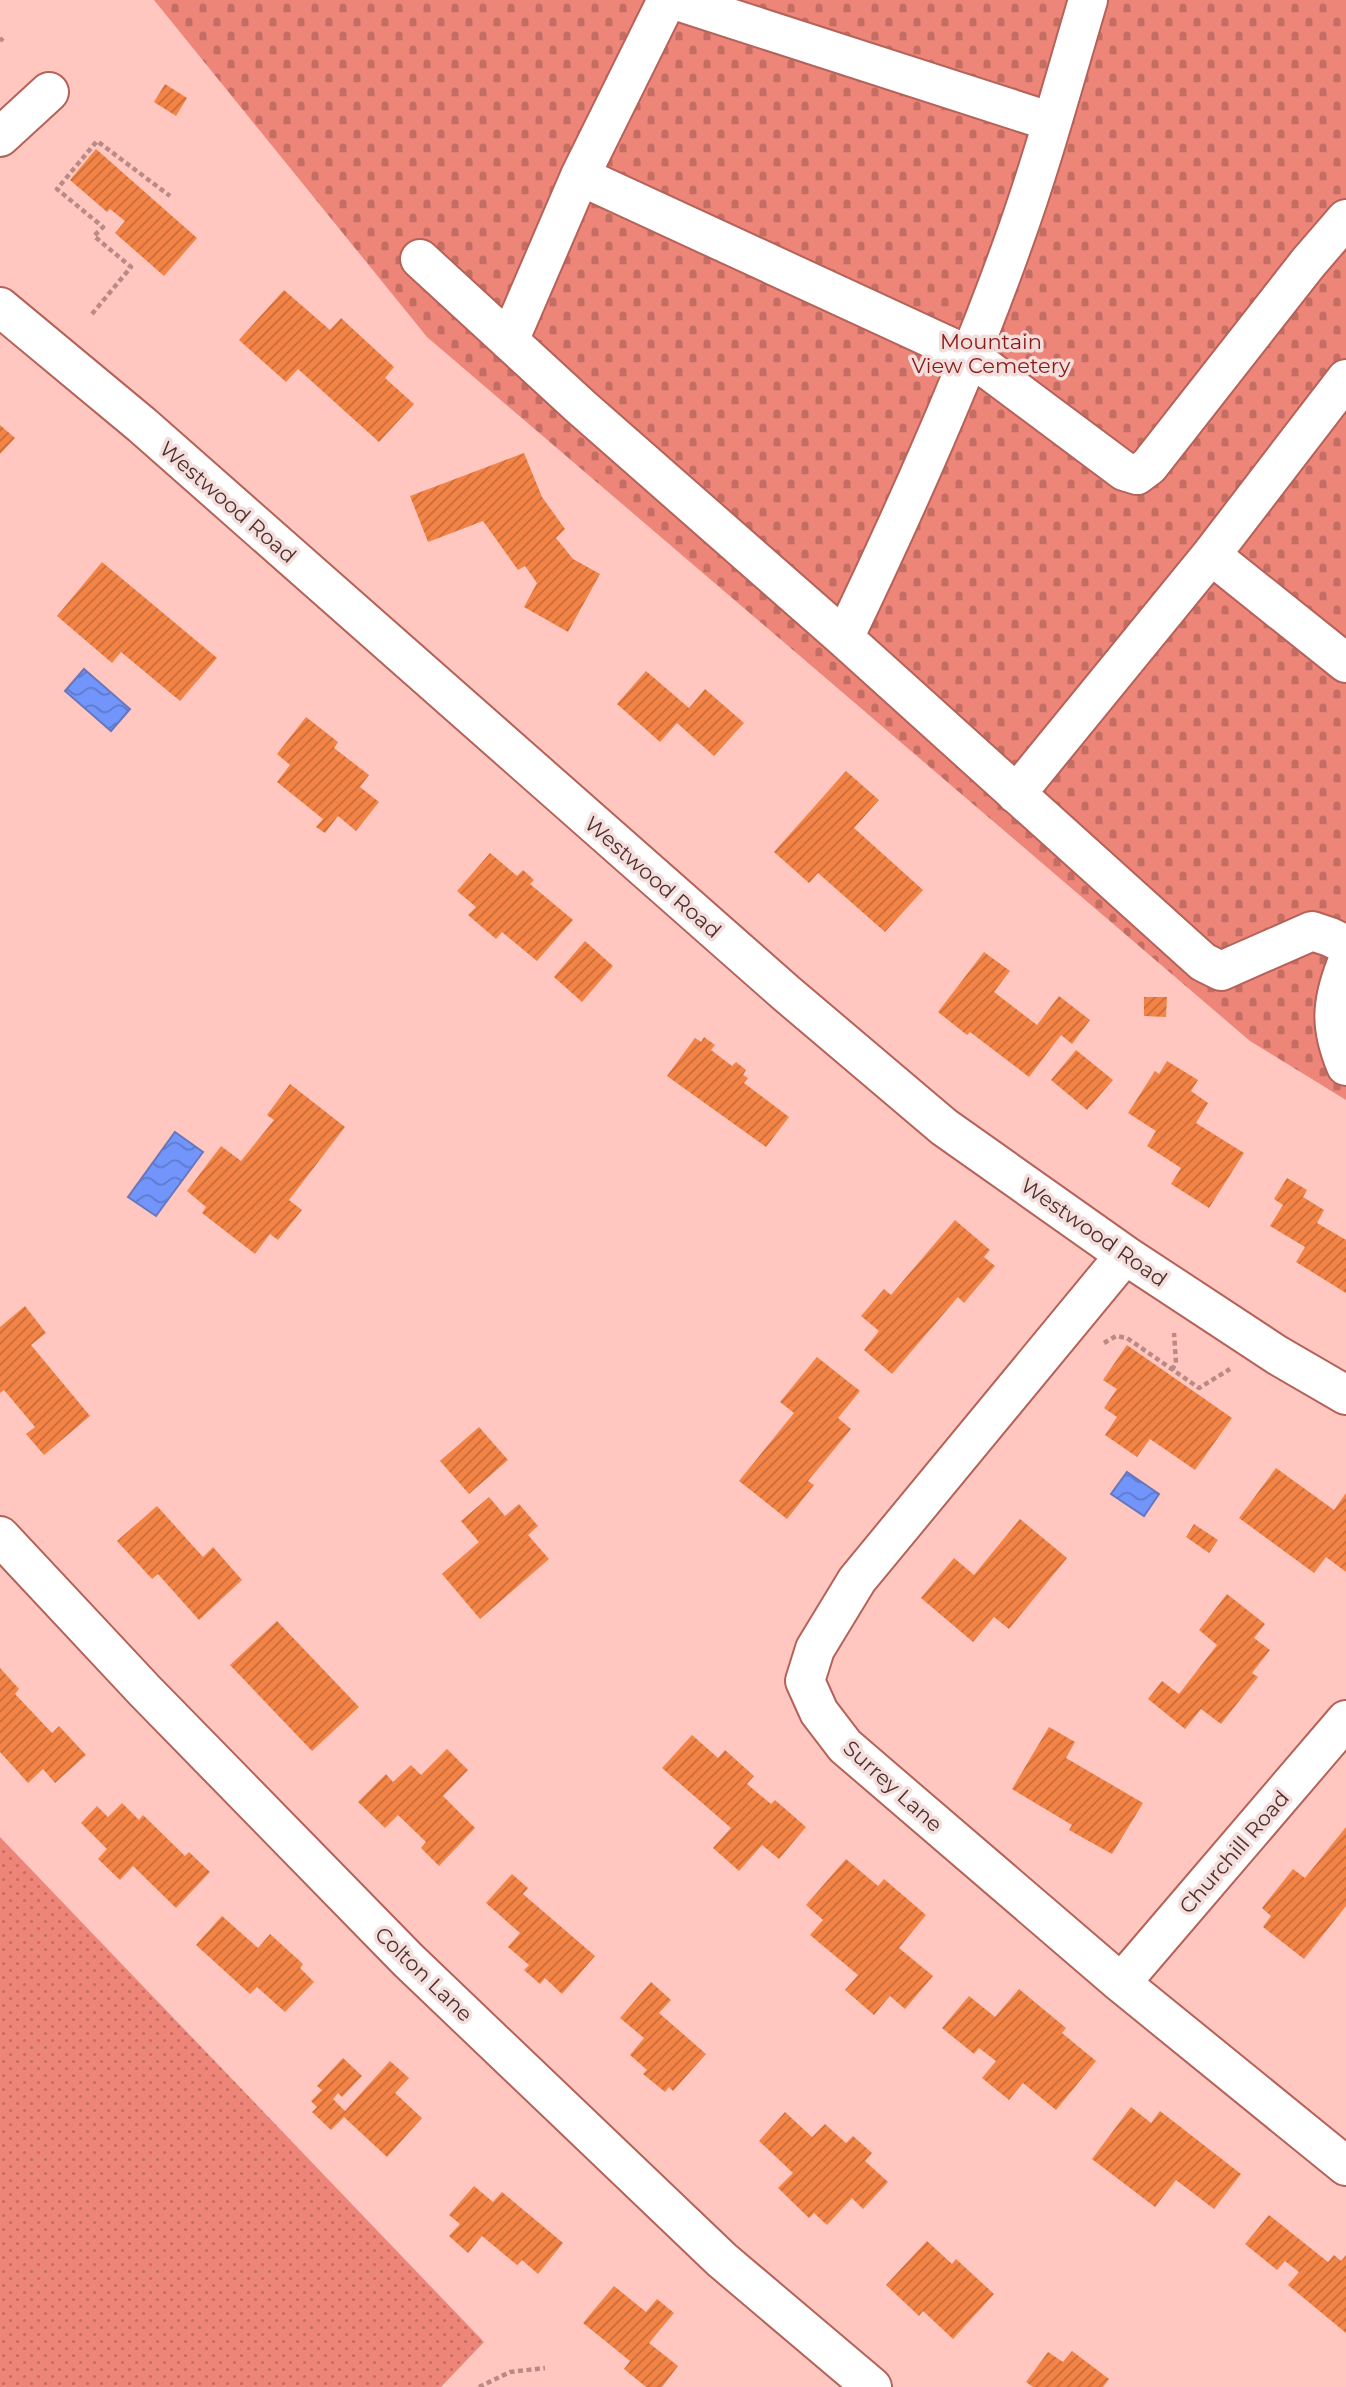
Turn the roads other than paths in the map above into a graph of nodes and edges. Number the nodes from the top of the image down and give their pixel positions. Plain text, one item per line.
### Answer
1 (667, 0) edge
2 (674, 0) edge
3 (1088, 0) edge
4 (49, 92) dead end
5 (1052, 122) junction
6 (0, 137) edge
7 (580, 176) junction
8 (1346, 219) edge
9 (420, 260) dead end
10 (0, 307) edge
11 (509, 341) junction
12 (970, 356) junction
13 (1346, 379) edge
14 (1211, 555) junction
15 (844, 638) junction
16 (1346, 663) edge
17 (1016, 794) junction
18 (1346, 945) edge
19 (1346, 965) edge
20 (1346, 1066) edge
21 (1125, 1255) junction
22 (1346, 1395) edge
23 (0, 1536) edge
24 (1346, 1720) edge
25 (1121, 1983) junction
26 (1346, 2165) edge
27 (872, 2387) edge

1 - 7 street
2 - 5 street
3 - 5 street
4 - 6 street
5 - 12 street
7 - 11 street
7 - 12 street
8 - 12 street
9 - 11 street
10 - 21 street, Westwood Road
11 - 15 street
12 - 15 street
13 - 14 street
14 - 16 street
14 - 17 street
15 - 17 street
17 - 18 street
19 - 20 street
21 - 22 street, Westwood Road
21 - 25 street, Surrey Lane
23 - 27 street, Colton Lane
24 - 25 street, Churchill Road
25 - 26 street, Surrey Lane

